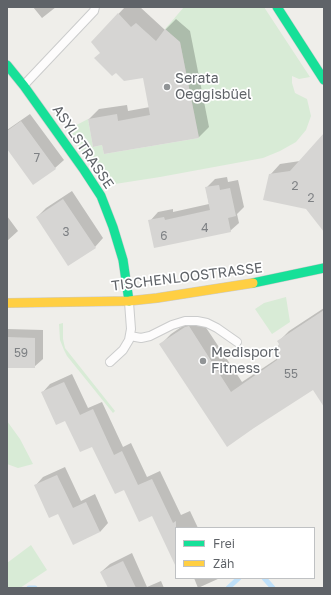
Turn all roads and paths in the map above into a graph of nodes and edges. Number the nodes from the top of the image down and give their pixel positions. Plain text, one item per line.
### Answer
1 (95, 7) edge
2 (277, 7) edge
3 (7, 65) edge
4 (324, 80) edge
5 (24, 86) junction
6 (323, 267) edge
7 (128, 301) junction
8 (7, 304) edge
9 (130, 336) junction
10 (237, 342) dead end
11 (110, 362) dead end

1 - 5 lane
2 - 4 street
3 - 5 street, ASYLSTRASSE
5 - 7 street, ASYLSTRASSE
6 - 7 street, TISCHENLOOSTRASSE
7 - 8 street, TISCHENLOOSTRASSE
7 - 9 lane
9 - 10 lane
9 - 11 lane

